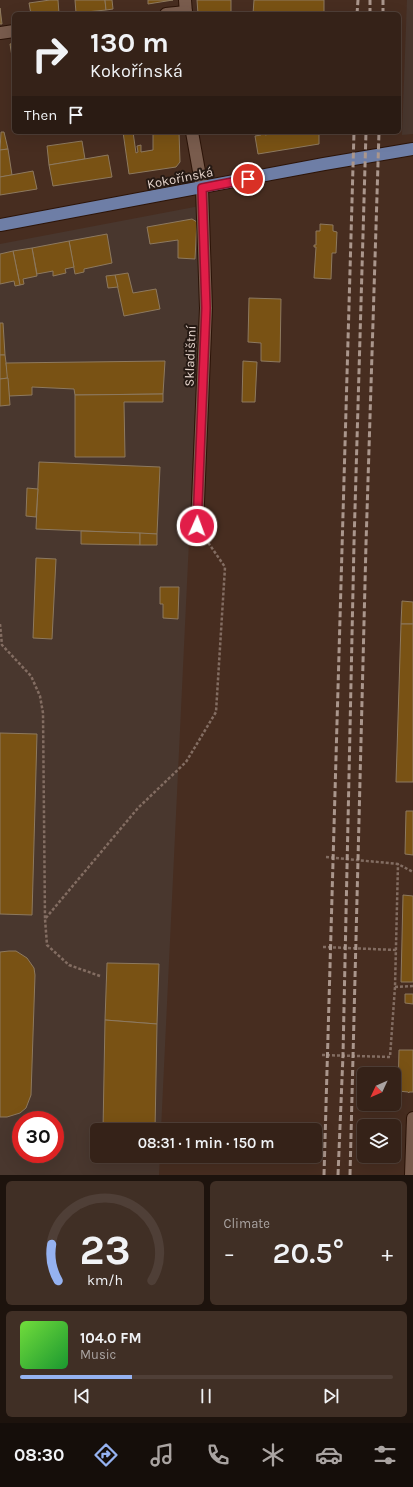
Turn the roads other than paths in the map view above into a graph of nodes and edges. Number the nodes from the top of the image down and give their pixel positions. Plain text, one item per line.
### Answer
1 (186, 9) edge
2 (174, 12) edge
3 (12, 31) edge
4 (0, 33) edge
5 (192, 134) edge
6 (413, 149) edge
7 (202, 188) junction
8 (0, 225) edge
9 (197, 526) road end
10 (413, 1118) edge
11 (411, 1175) edge

1 - 2 street
3 - 4 street
5 - 7 street, Skladištní
6 - 7 main road, Kokořínská
7 - 8 main road, Kokořínská
7 - 9 street, Skladištní
10 - 11 street

